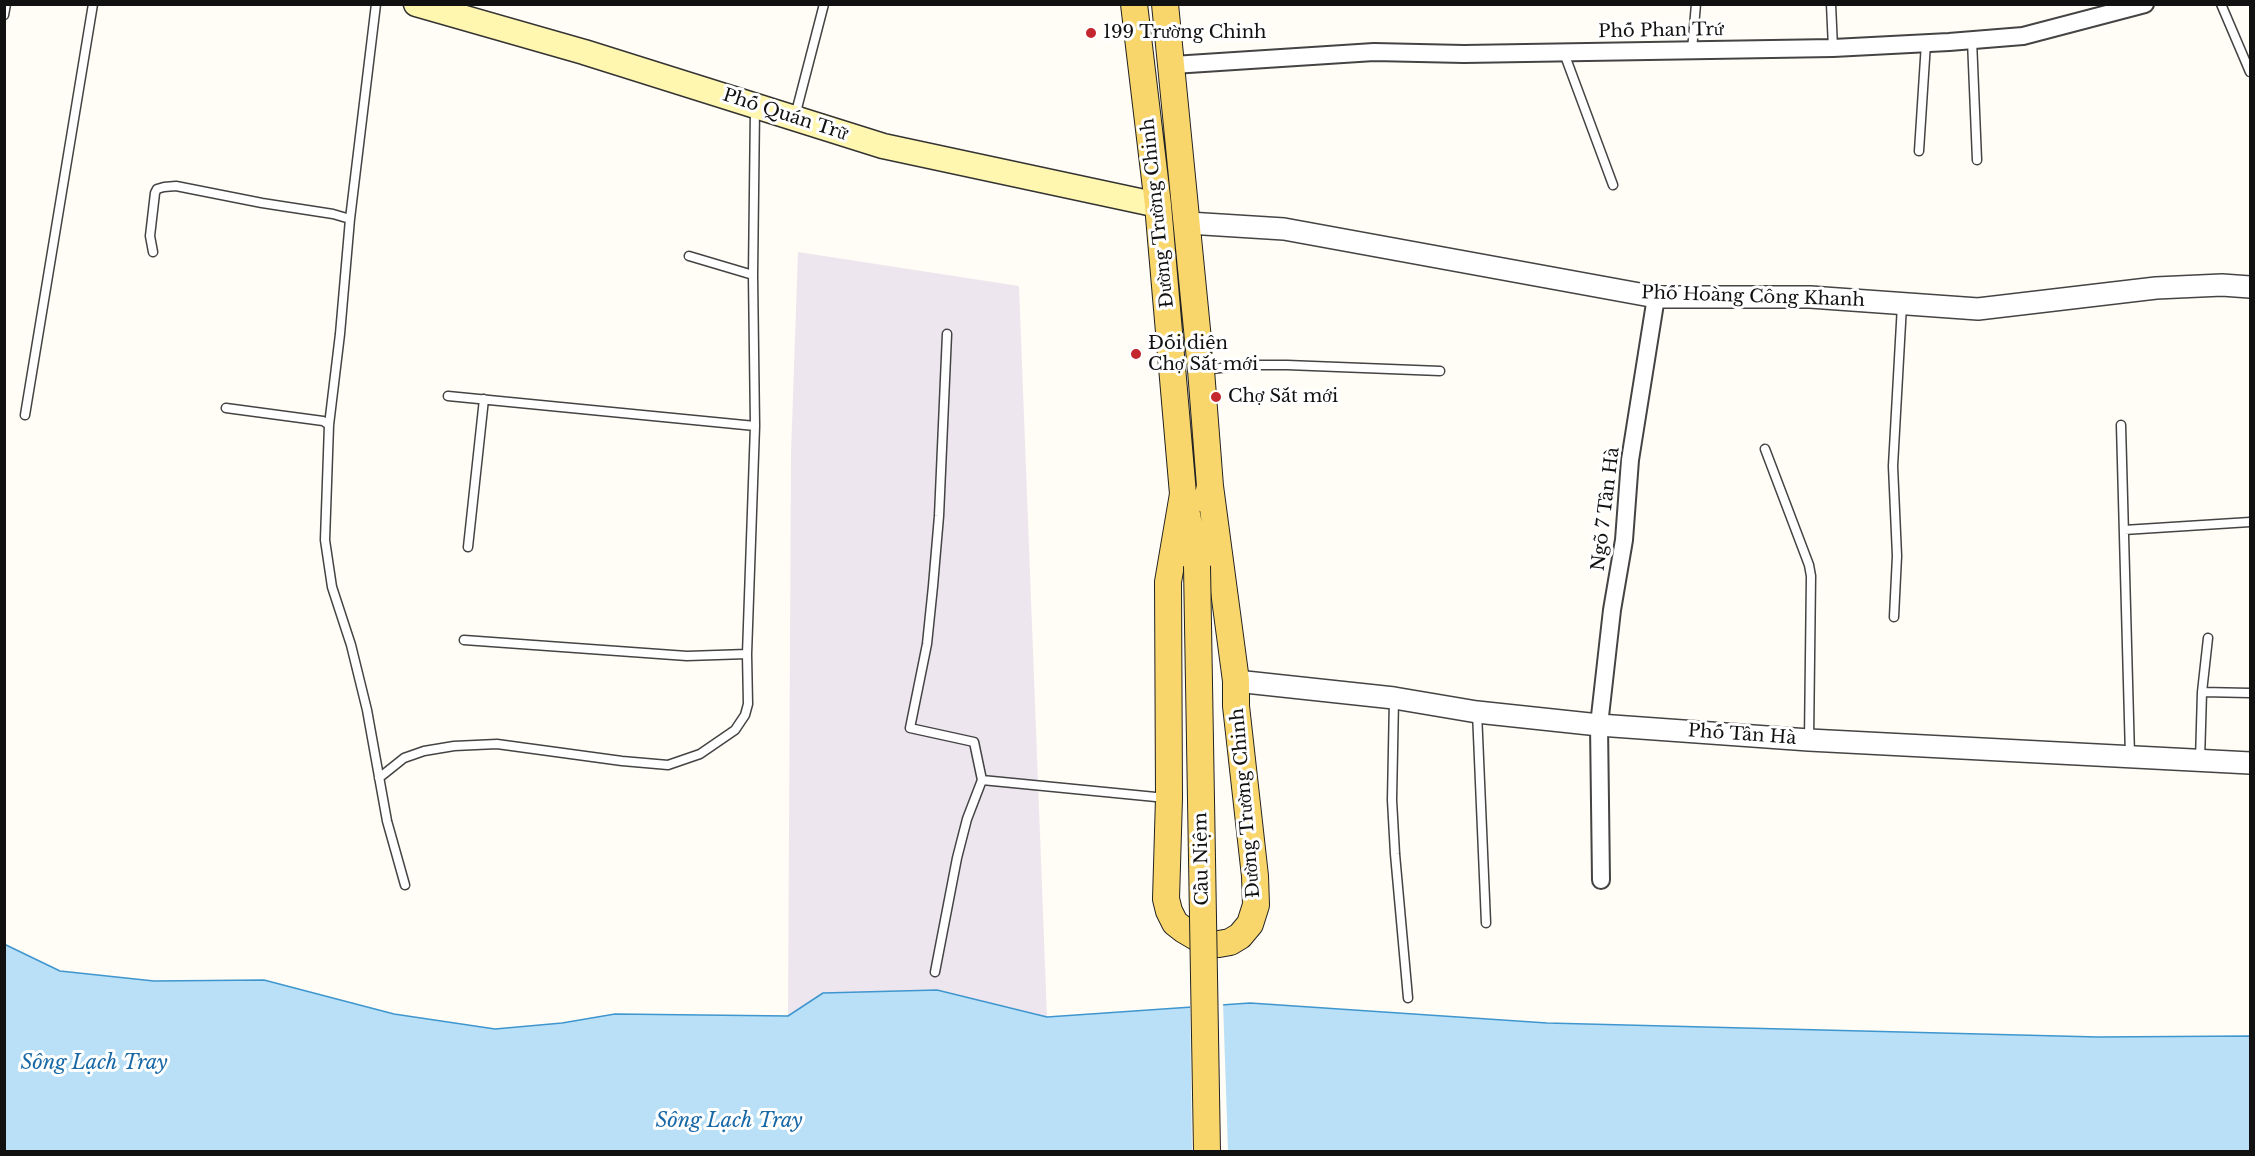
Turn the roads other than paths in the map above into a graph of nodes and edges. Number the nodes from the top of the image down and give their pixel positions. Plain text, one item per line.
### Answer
1 (6, 4) edge
2 (93, 4) edge
3 (376, 4) edge
4 (824, 4) edge
5 (1134, 4) edge
6 (1165, 4) edge
7 (1696, 4) edge
8 (1831, 4) edge
9 (2145, 4) edge
10 (2221, 4) edge
11 (427, 6) edge
12 (4, 15) edge
13 (1972, 40) junction
14 (1926, 43) junction
15 (1833, 48) junction
16 (1692, 50) junction
17 (1564, 52) junction
18 (1173, 65) junction
19 (2250, 72) edge
20 (755, 105) junction
21 (794, 119) junction
22 (1919, 151) dead end
23 (1977, 160) dead end
24 (1613, 186) dead end
25 (1158, 205) junction
26 (350, 219) junction
27 (1188, 223) junction
28 (153, 252) dead end
29 (689, 256) dead end
30 (753, 275) junction
31 (2250, 287) edge
32 (1656, 297) junction
33 (1902, 304) junction
34 (947, 334) dead end
35 (1201, 370) junction
36 (1440, 371) dead end
37 (448, 396) dead end
38 (484, 399) junction
39 (226, 408) dead end
40 (25, 415) dead end
41 (329, 425) junction
42 (2121, 425) dead end
43 (754, 426) junction
44 (1765, 448) dead end
45 (1210, 486) junction
46 (1183, 494) junction
47 (2250, 522) edge
48 (2124, 530) junction
49 (468, 547) dead end
50 (1197, 566) junction
51 (1894, 617) dead end
52 (2208, 638) dead end
53 (464, 640) dead end
54 (747, 654) junction
55 (1236, 681) junction
56 (2202, 692) junction
57 (2250, 693) edge
58 (1394, 698) junction
59 (1478, 712) junction
60 (1599, 725) junction
61 (1809, 740) junction
62 (2130, 756) junction
63 (2200, 760) junction
64 (2250, 763) edge
65 (379, 778) junction
66 (982, 780) junction
67 (1169, 798) junction
68 (1601, 880) dead end
69 (405, 885) dead end
70 (1486, 923) dead end
71 (935, 972) dead end
72 (1408, 998) dead end
73 (1207, 1152) edge

1 - 12 lane
2 - 40 lane
3 - 26 lane
4 - 21 lane
5 - 25 main road, Đường Trường Chinh
6 - 18 main road, Đường Trường Chinh
7 - 16 lane
8 - 15 lane
9 - 13 street, Phố Phan Trứ
10 - 19 lane
11 - 20 main road, Phố Quán Trữ
13 - 14 street, Phố Phan Trứ
13 - 23 lane
14 - 15 street, Phố Phan Trứ
14 - 22 lane
15 - 16 street, Phố Phan Trứ
16 - 17 street, Phố Phan Trứ
17 - 18 street, Phố Phan Trứ
17 - 24 lane
18 - 27 main road, Đường Trường Chinh
20 - 21 main road, Phố Quán Trữ
20 - 30 lane
21 - 25 main road, Phố Quán Trữ
25 - 46 main road, Đường Trường Chinh
26 - 28 lane
26 - 41 lane
27 - 32 street, Phố Hoàng Công Khanh
27 - 35 main road, Đường Trường Chinh
29 - 30 lane
30 - 43 lane
31 - 33 street, Phố Hoàng Công Khanh
32 - 33 street, Phố Hoàng Công Khanh
32 - 60 street, Ngõ 7 Tân Hà
33 - 51 lane
34 - 66 lane
35 - 36 lane
35 - 45 main road, Đường Trường Chinh
37 - 38 lane
38 - 43 lane
38 - 49 lane
39 - 41 lane
41 - 65 lane
42 - 48 lane
43 - 54 lane
44 - 61 lane
45 - 50 main road, Đường Trường Chinh
45 - 55 main road, Đường Trường Chinh
46 - 50 main road, Đường Trường Chinh
46 - 67 main road, Đường Trường Chinh
47 - 48 lane
48 - 62 lane
50 - 73 main road, Cầu Niệm, bridge
52 - 56 lane
53 - 54 lane
54 - 65 lane
55 - 58 street, Phố Tân Hà
55 - 67 main road, Đường Trường Chinh
56 - 57 lane
56 - 63 lane
58 - 59 street, Phố Tân Hà
58 - 72 lane
59 - 60 street, Phố Tân Hà
59 - 70 lane
60 - 61 street, Phố Tân Hà
60 - 68 street, Ngõ 7 Tân Hà
61 - 62 street, Phố Tân Hà
62 - 63 street, Phố Tân Hà
63 - 64 street, Phố Tân Hà
65 - 69 lane
66 - 67 lane
66 - 71 lane

